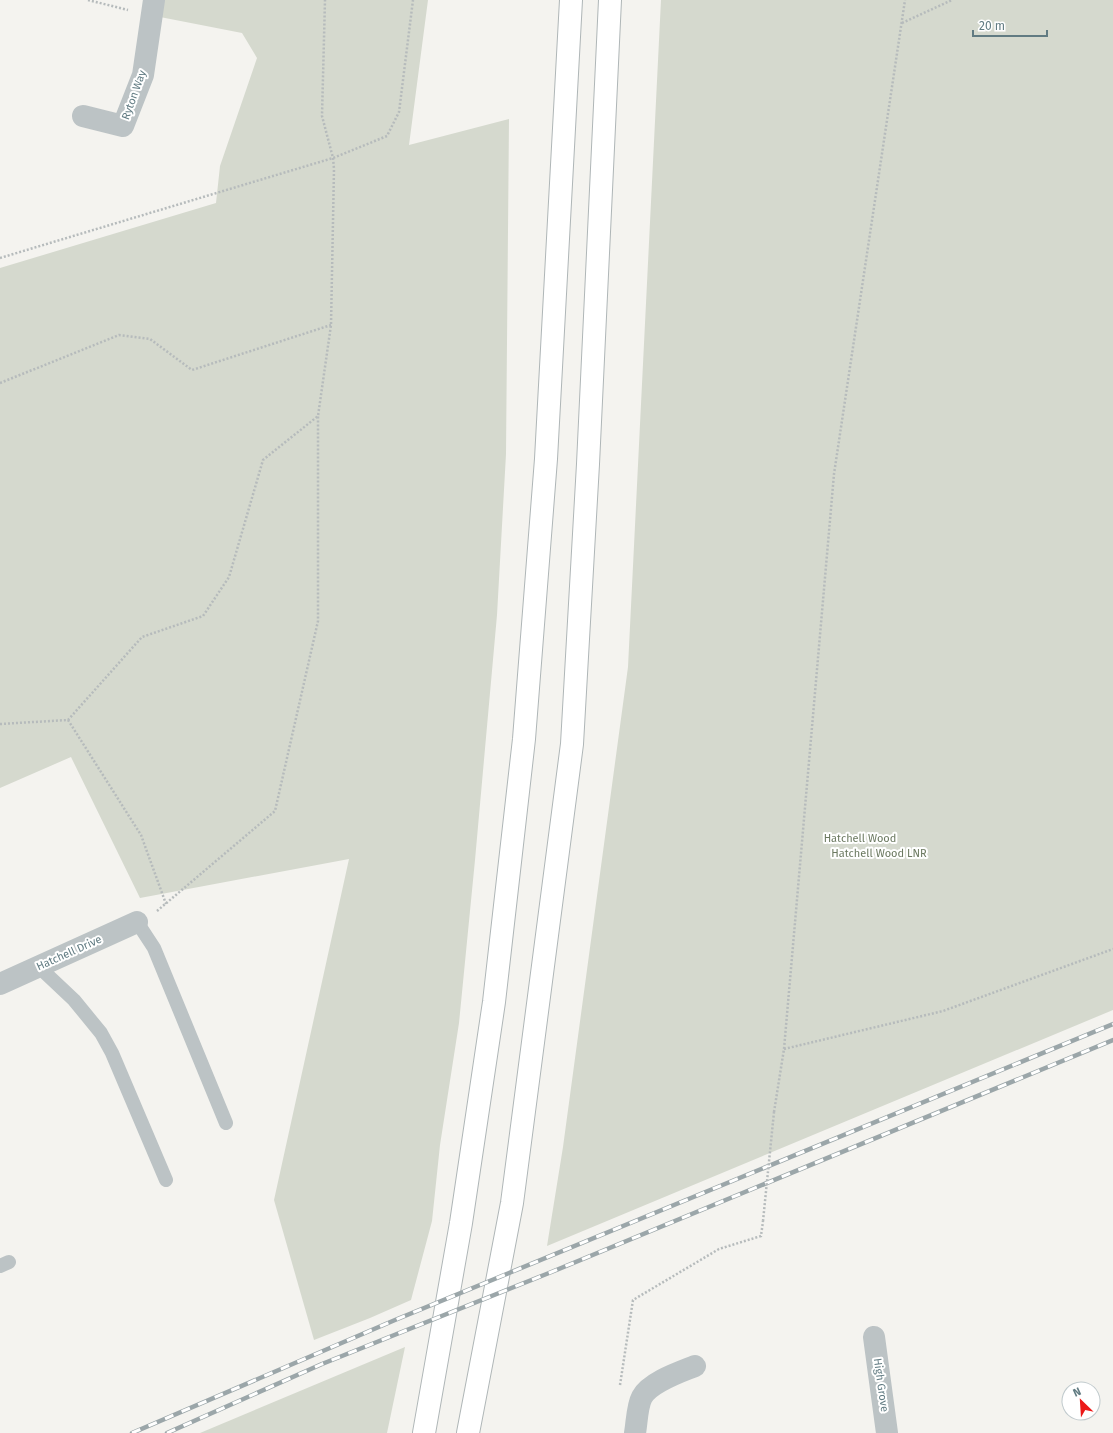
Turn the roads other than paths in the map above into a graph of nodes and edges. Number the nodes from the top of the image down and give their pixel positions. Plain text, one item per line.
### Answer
1 (570, 0) edge
2 (610, 0) edge
3 (153, 8) edge
4 (83, 116) dead end
5 (137, 922) joint
6 (39, 967) junction
7 (0, 984) edge
8 (226, 1123) dead end
9 (166, 1180) dead end
10 (874, 1337) dead end
11 (695, 1366) dead end
12 (424, 1433) edge
13 (468, 1433) edge
14 (635, 1433) edge
15 (887, 1433) edge

1 - 12 highway
2 - 13 highway
3 - 4 street, Ryton Way
5 - 6 street, Hatchell Drive
5 - 8 lane
6 - 7 street, Hatchell Drive
6 - 9 lane
10 - 15 street, High Grove
11 - 14 street

